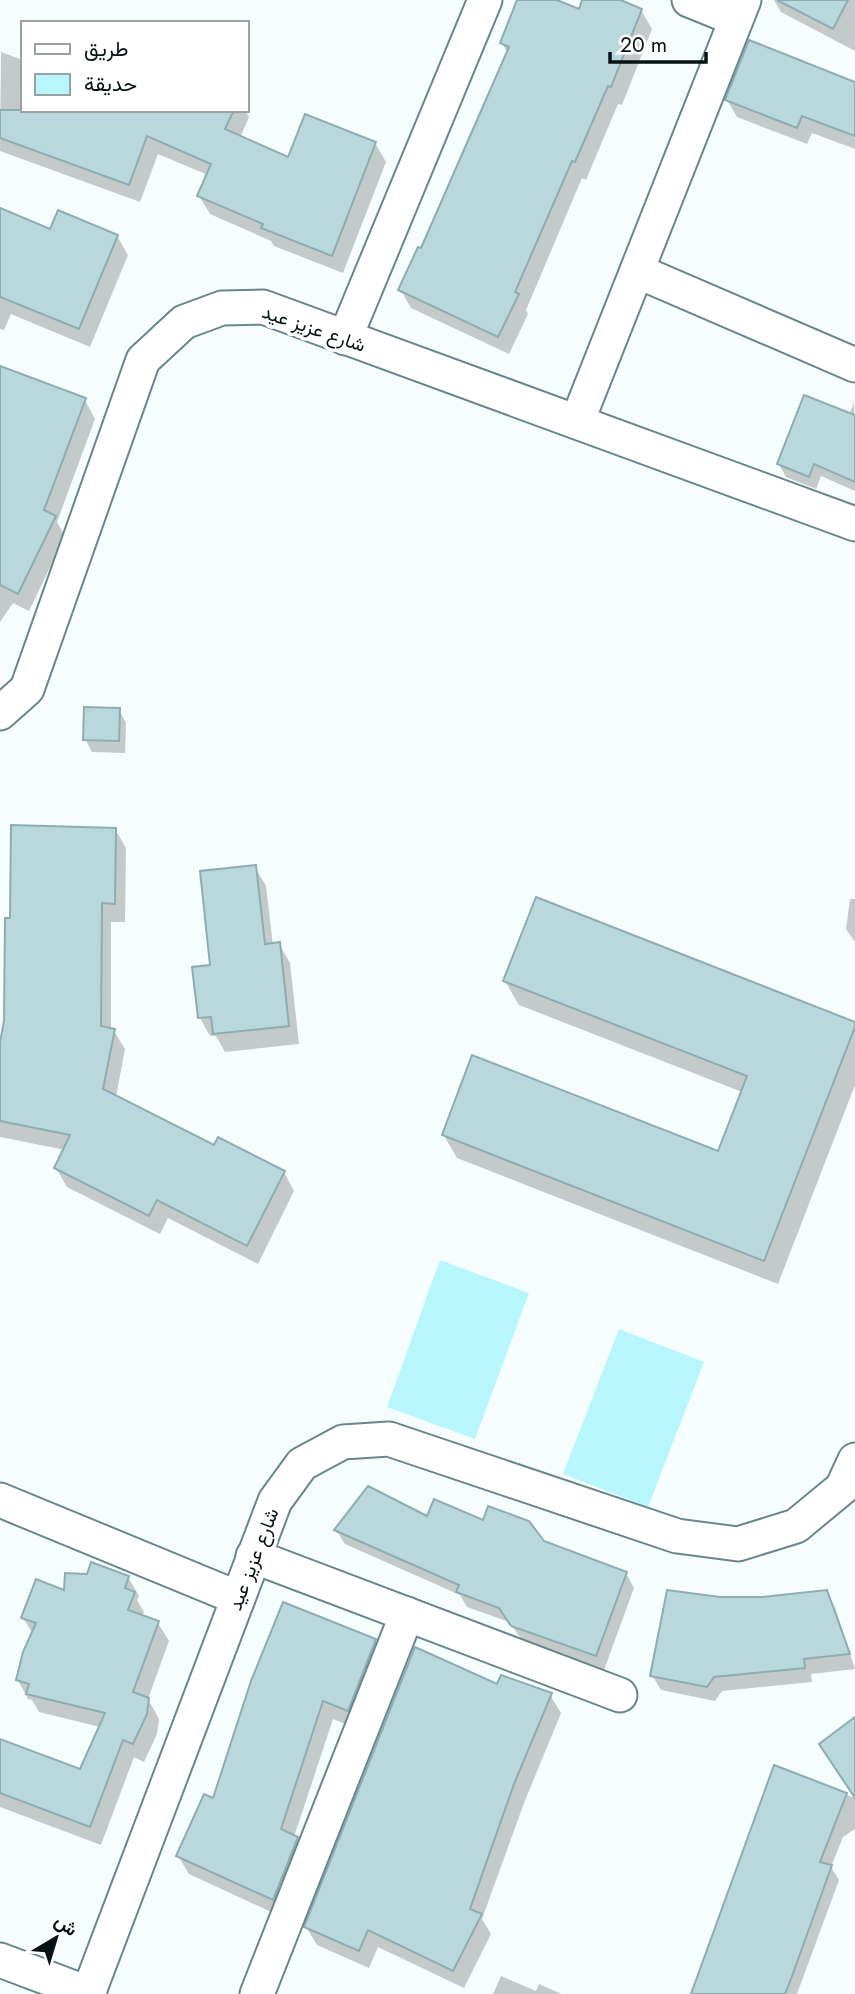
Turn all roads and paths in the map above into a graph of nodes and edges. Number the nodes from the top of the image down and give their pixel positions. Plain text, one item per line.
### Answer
1 (485, 0) edge
2 (689, 0) edge
3 (740, 10) edge
4 (637, 271) junction
5 (345, 338) junction
6 (855, 366) edge
7 (577, 422) junction
8 (855, 524) edge
9 (0, 713) edge
10 (855, 1460) edge
11 (0, 1500) edge
12 (253, 1556) junction
13 (237, 1598) junction
14 (407, 1614) junction
15 (620, 1695) dead end
16 (0, 1960) edge
17 (89, 1994) edge
18 (257, 1994) edge

1 - 5 street
2 - 3 street
3 - 4 street
4 - 6 street
4 - 7 street
5 - 7 street, شارع عزيز عيد
5 - 9 street, شارع عزيز عيد
7 - 8 street, شارع عزيز عيد
10 - 12 street, شارع عزيز عيد
11 - 13 street
12 - 13 street, شارع عزيز عيد
12 - 14 street
13 - 17 street, شارع عزيز عيد
14 - 15 street
14 - 18 street
16 - 17 street

